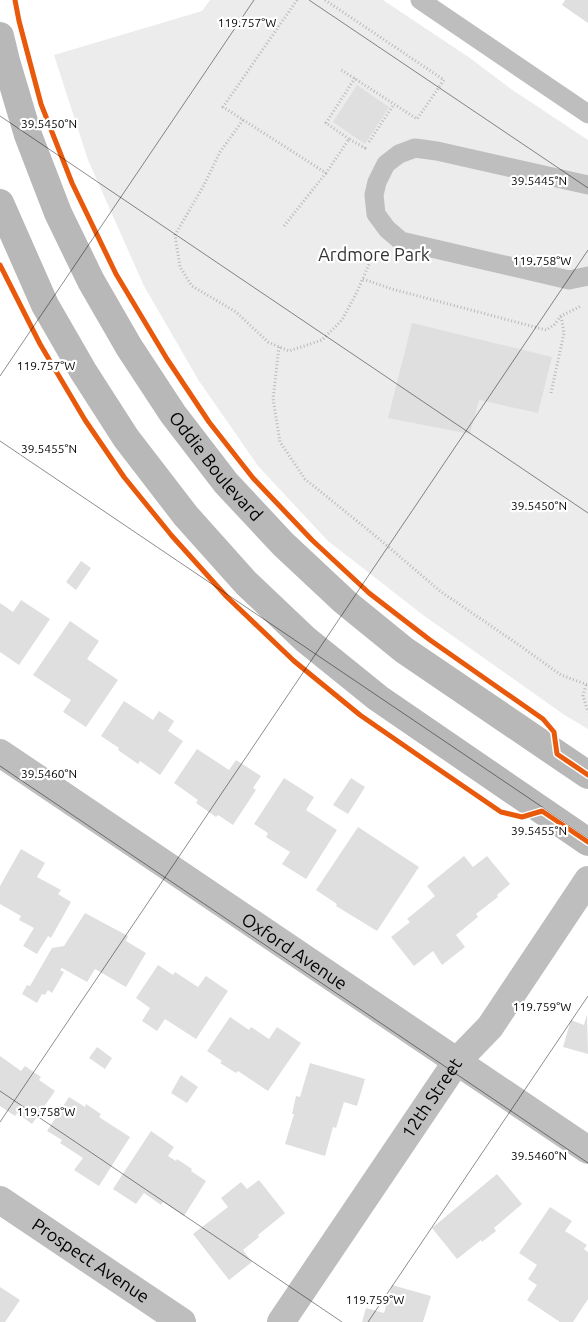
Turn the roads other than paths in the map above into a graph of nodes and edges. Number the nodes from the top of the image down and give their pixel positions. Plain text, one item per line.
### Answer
1 (420, 0) edge
2 (0, 36) edge
3 (588, 114) edge
4 (588, 185) edge
5 (0, 203) edge
6 (588, 276) edge
7 (0, 753) edge
8 (588, 775) edge
9 (588, 842) edge
10 (588, 880) edge
11 (457, 1061) junction
12 (588, 1150) edge
13 (0, 1200) edge
14 (182, 1322) edge
15 (281, 1322) edge

1 - 3 lane
2 - 8 main road, Oddie Boulevard
4 - 6 lane
5 - 9 main road
7 - 11 street, Oxford Avenue
10 - 11 street, 12th Street
11 - 12 street, Oxford Avenue
11 - 15 street, 12th Street
13 - 14 street, Prospect Avenue

